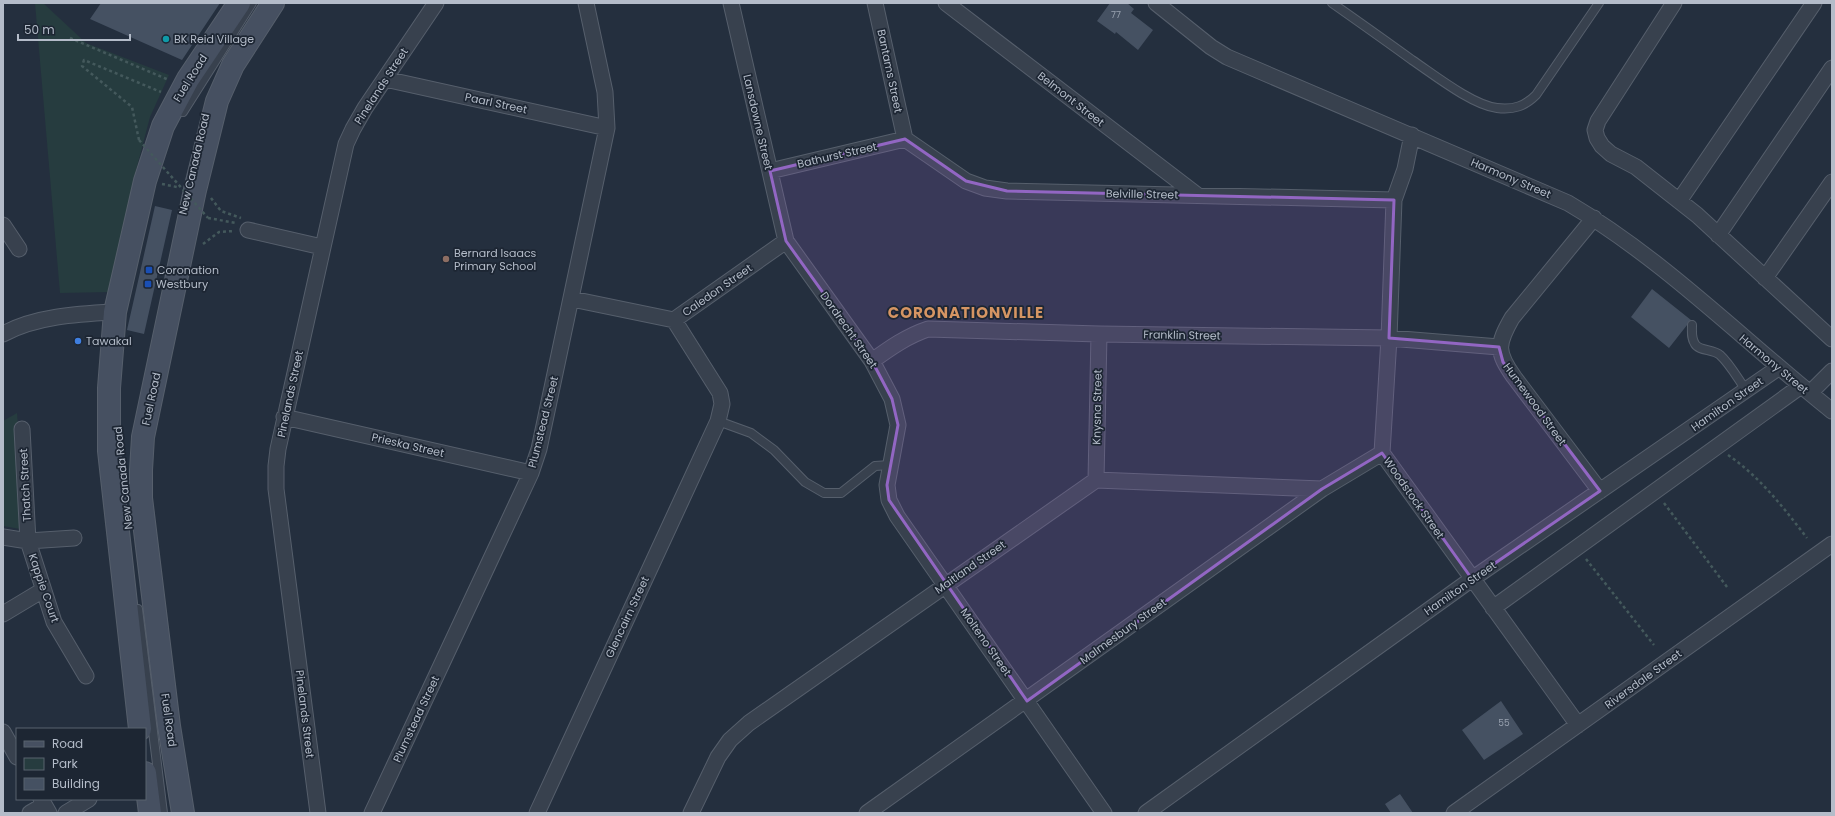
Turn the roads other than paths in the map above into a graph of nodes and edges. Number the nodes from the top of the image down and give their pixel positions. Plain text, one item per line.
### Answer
1 (239, 3) edge
2 (252, 3) edge
3 (263, 3) edge
4 (273, 3) edge
5 (436, 3) edge
6 (586, 3) edge
7 (731, 3) edge
8 (875, 3) edge
9 (946, 3) edge
10 (1156, 3) edge
11 (1332, 3) edge
12 (1600, 3) edge
13 (1674, 3) edge
14 (1814, 3) edge
15 (1832, 68) edge
16 (384, 79) junction
17 (180, 117) dead end
18 (204, 118) dead end
19 (607, 128) junction
20 (200, 133) dead end
21 (1412, 135) junction
22 (905, 139) junction
23 (770, 171) junction
24 (1832, 182) edge
25 (192, 185) junction
26 (1196, 195) junction
27 (1394, 200) junction
28 (1679, 201) junction
29 (1594, 218) junction
30 (243, 224) road end
31 (3, 226) edge
32 (1718, 235) junction
33 (786, 241) junction
34 (322, 247) junction
35 (19, 249) dead end
36 (1765, 278) junction
37 (572, 299) junction
38 (674, 320) junction
39 (119, 321) junction
40 (1692, 325) dead end
41 (3, 334) edge
42 (1099, 334) junction
43 (1389, 338) junction
44 (1832, 339) edge
45 (1500, 347) junction
46 (872, 361) junction
47 (1778, 368) junction
48 (1832, 371) edge
49 (1746, 390) junction
50 (1805, 390) junction
51 (1832, 411) edge
52 (284, 417) junction
53 (718, 420) junction
54 (22, 429) dead end
55 (118, 445) dead end
56 (1382, 452) junction
57 (890, 465) junction
58 (531, 473) junction
59 (1096, 480) junction
60 (1322, 489) junction
61 (1600, 491) junction
62 (3, 538) edge
63 (74, 538) dead end
64 (28, 541) junction
65 (1832, 544) edge
66 (1472, 579) junction
67 (945, 585) junction
68 (43, 590) junction
69 (137, 602) dead end
70 (1493, 608) junction
71 (3, 614) edge
72 (86, 676) dead end
73 (1027, 701) junction
74 (1578, 725) junction
75 (140, 728) edge
76 (3, 732) edge
77 (16, 755) edge
78 (146, 783) edge
79 (170, 790) dead end
80 (87, 800) edge
81 (44, 806) edge
82 (30, 813) edge
83 (66, 813) edge
84 (150, 813) edge
85 (163, 813) edge
86 (183, 813) edge
87 (318, 813) edge
88 (372, 813) edge
89 (537, 813) edge
90 (691, 813) edge
91 (867, 813) edge
92 (1104, 813) edge
93 (1146, 813) edge
94 (1454, 813) edge

1 - 39 main road, Fuel Road
2 - 17 lane, New Canada Road
3 - 18 lane, New Canada Road
4 - 25 main road, Fuel Road
5 - 16 street, Pinelands Street
6 - 19 street, Plumstead Street
7 - 23 street, Lansdowne Street
8 - 22 street, Bantams Street
9 - 26 street, Belmont Street
10 - 21 street, Harmony Street
11 - 12 lane
13 - 28 street
14 - 28 street
15 - 32 street
16 - 19 street, Paarl Street
16 - 34 street, Pinelands Street
19 - 37 street, Plumstead Street
20 - 25 lane, New Canada Road
21 - 27 street, Woodstock Street
21 - 29 street, Harmony Street
22 - 23 street, Bathurst Street
22 - 26 street, Belville Street
23 - 33 street, Lansdowne Street
24 - 36 street
25 - 79 lane, New Canada Road
25 - 86 main road, Fuel Road
26 - 27 street, Belville Street
27 - 43 street, Woodstock Street
28 - 32 street
29 - 45 street
29 - 47 street, Harmony Street
30 - 34 street
31 - 35 street
32 - 36 street
33 - 38 street, Caledon Street
33 - 46 street, Dordrecht Street
34 - 52 street, Pinelands Street
36 - 44 street
37 - 38 street, Caledon Street
37 - 58 street, Plumstead Street
38 - 53 street
39 - 41 street
39 - 55 lane, New Canada Road
39 - 75 main road, Fuel Road
40 - 49 lane
42 - 43 street, Franklin Street
42 - 46 street, Franklin Street
42 - 59 street, Knysna Street
43 - 45 street, Franklin Street
43 - 56 street, Woodstock Street
45 - 61 street, Humewood Street
46 - 57 street, Dordrecht Street
47 - 49 street, Hamilton Street
47 - 50 street, Harmony Street
48 - 50 street
49 - 61 street, Hamilton Street
50 - 51 street, Harmony Street
50 - 70 street
52 - 58 street, Prieska Street
52 - 87 street, Pinelands Street
53 - 57 lane
53 - 89 street, Glencairn Street
54 - 64 street, Thatch Street
56 - 60 street, Malmesbury Street
56 - 66 street, Woodstock Street
57 - 67 street, Molteno Street
58 - 88 street, Plumstead Street
59 - 60 street
59 - 67 street, Maitland Street
60 - 73 street, Malmesbury Street
61 - 66 street, Hamilton Street
62 - 64 street
63 - 64 street
64 - 68 street, Kappie Court
65 - 74 street, Riversdale Street
66 - 70 street, Woodstock Street
66 - 93 street, Hamilton Street
67 - 73 street, Molteno Street
67 - 90 street, Maitland Street
68 - 71 street
68 - 72 street, Kappie Court
69 - 85 lane
70 - 74 street, Woodstock Street
73 - 91 street, Malmesbury Street
73 - 92 street, Molteno Street
74 - 94 street, Riversdale Street
76 - 77 street
78 - 84 main road
80 - 83 street
81 - 82 street

